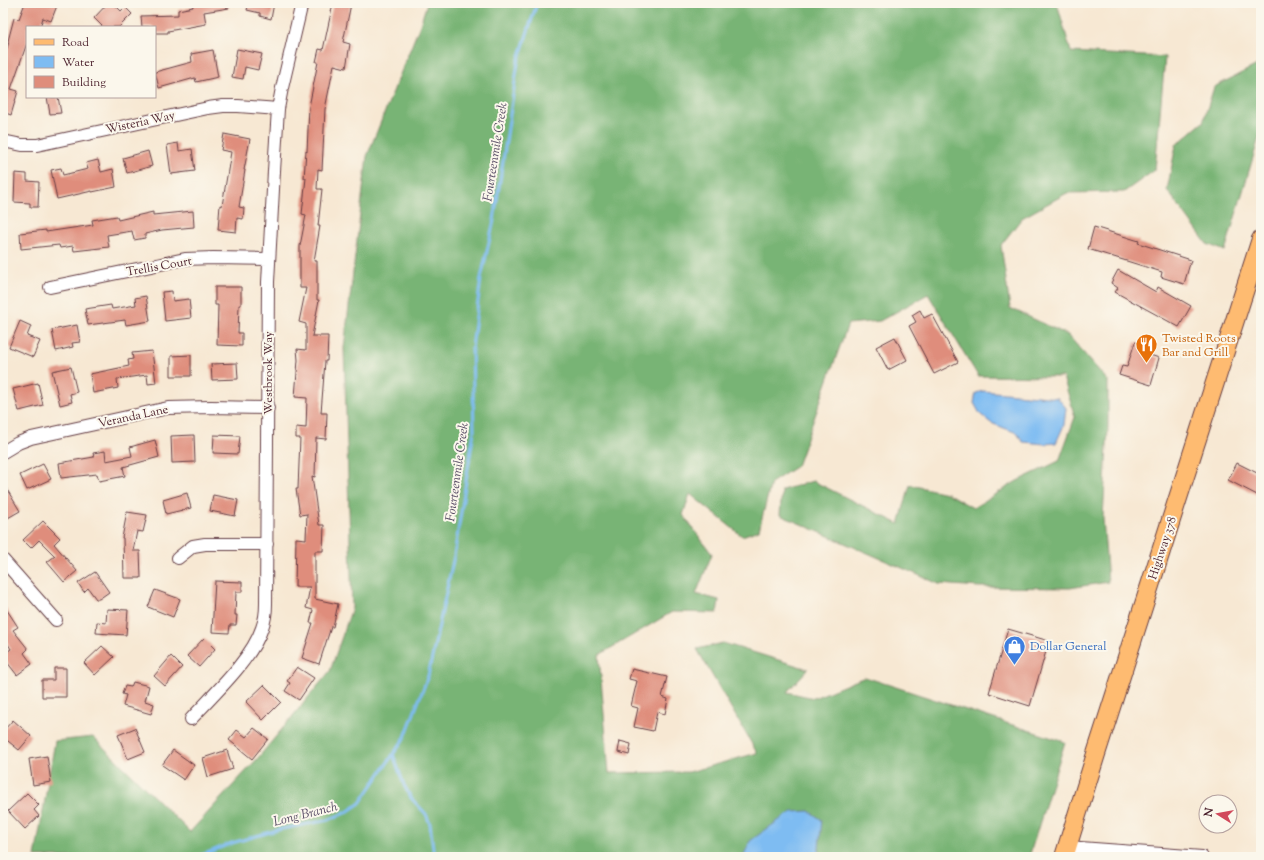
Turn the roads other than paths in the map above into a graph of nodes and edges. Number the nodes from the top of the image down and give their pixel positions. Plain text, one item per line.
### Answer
1 (302, 3) edge
2 (278, 109) junction
3 (3, 141) edge
4 (1261, 239) edge
5 (269, 259) junction
6 (50, 287) dead end
7 (268, 408) junction
8 (3, 452) edge
9 (267, 544) junction
10 (178, 558) dead end
11 (3, 560) edge
12 (56, 620) dead end
13 (190, 719) dead end
14 (1066, 852) edge
15 (1202, 857) edge

1 - 2 street, Westbrook Way
2 - 3 street, Wisteria Way
2 - 5 street, Westbrook Way
4 - 14 main road, Highway 378
5 - 6 street, Trellis Court
5 - 7 street, Westbrook Way
7 - 8 street, Veranda Lane
7 - 9 street, Westbrook Way
9 - 10 street
9 - 13 street, Westbrook Way
11 - 12 street
14 - 15 street

